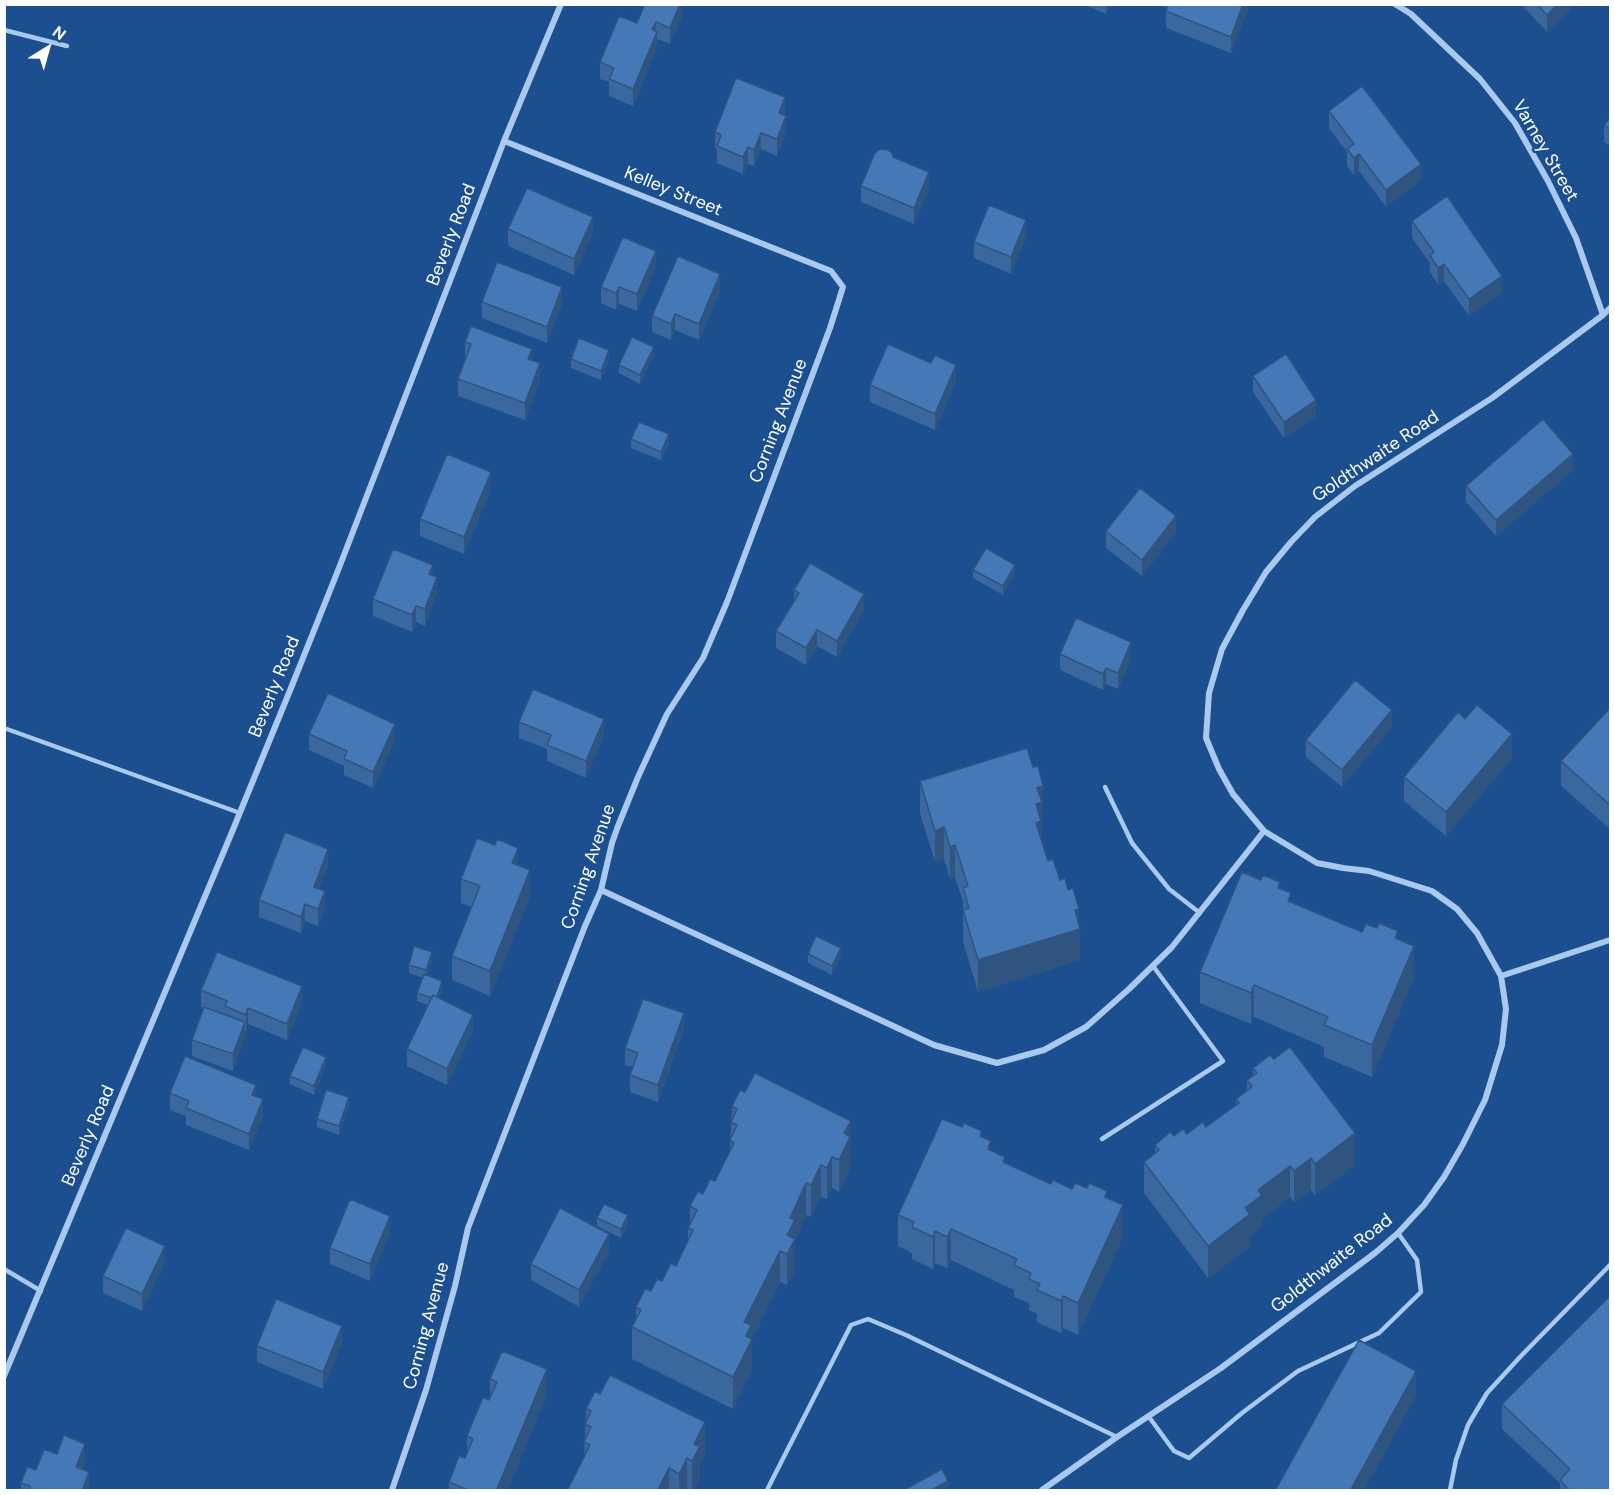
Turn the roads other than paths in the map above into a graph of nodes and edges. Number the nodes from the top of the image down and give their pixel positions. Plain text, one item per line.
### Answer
1 (561, 4) edge
2 (1395, 4) edge
3 (4, 30) edge
4 (67, 46) dead end
5 (504, 141) junction
6 (831, 271) joint
7 (1611, 308) edge
8 (1603, 315) junction
9 (4, 728) edge
10 (1105, 787) dead end
11 (240, 813) junction
12 (1264, 831) junction
13 (601, 890) junction
14 (1200, 913) junction
15 (1611, 940) edge
16 (1153, 966) junction
17 (1501, 976) junction
18 (1102, 1139) dead end
19 (1398, 1233) junction
20 (1611, 1265) edge
21 (4, 1269) edge
22 (41, 1291) junction
23 (4, 1376) edge
24 (1149, 1417) junction
25 (1117, 1437) junction
26 (392, 1491) edge
27 (767, 1491) edge
28 (1042, 1491) edge
29 (1450, 1491) edge

1 - 5 street, Beverly Road
2 - 8 street, Varney Street
3 - 4 lane
5 - 6 street, Kelley Street
5 - 11 street, Beverly Road
6 - 13 street, Corning Avenue
7 - 8 street, Goldthwaite Road
8 - 12 street, Goldthwaite Road
9 - 11 lane
10 - 14 lane
11 - 22 street, Beverly Road
12 - 14 street
12 - 17 street, Goldthwaite Road
13 - 16 street
13 - 26 street, Corning Avenue
14 - 16 street
15 - 17 street
16 - 18 lane
17 - 19 street, Goldthwaite Road
19 - 24 street, Goldthwaite Road
19 - 24 lane
20 - 29 lane
21 - 22 lane
22 - 23 street, Beverly Road
24 - 25 street, Goldthwaite Road
25 - 27 lane
25 - 28 street, Goldthwaite Road

